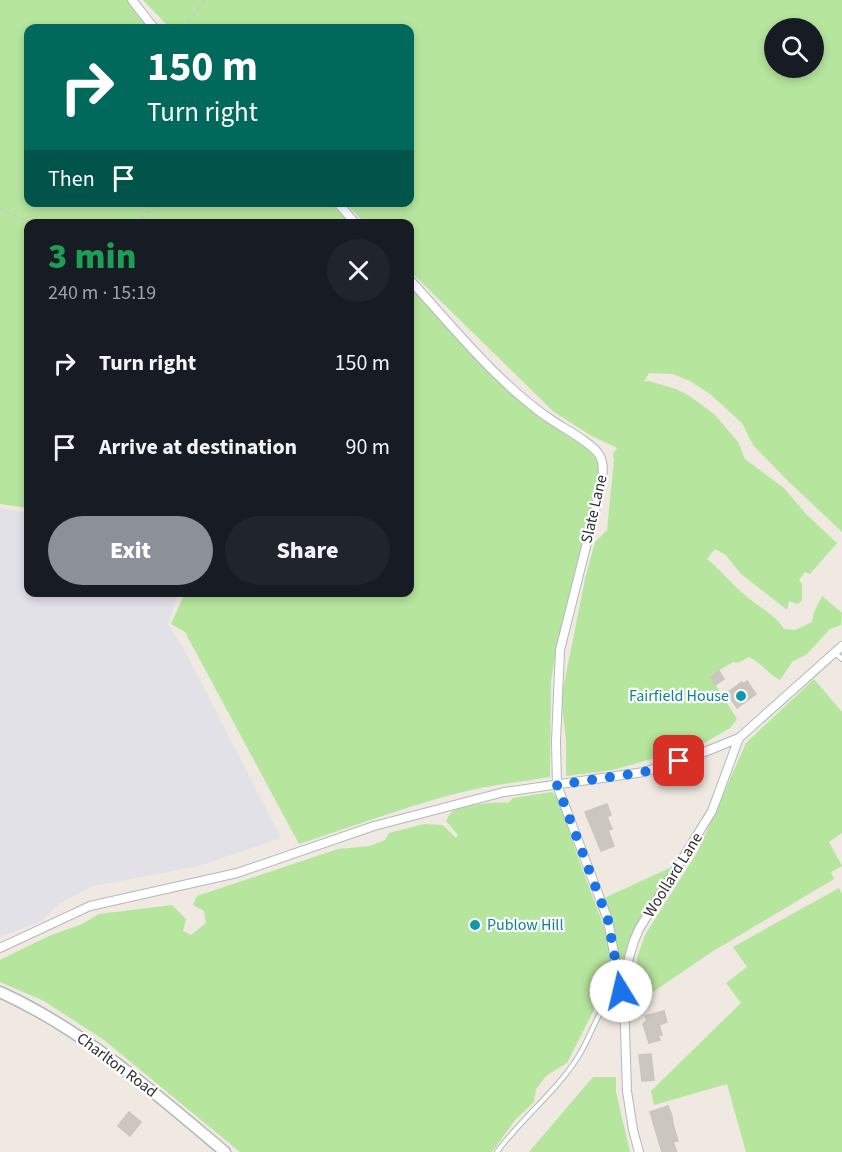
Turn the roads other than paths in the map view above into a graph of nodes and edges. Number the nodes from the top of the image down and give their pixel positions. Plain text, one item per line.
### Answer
1 (132, 0) edge
2 (151, 24) edge
3 (341, 207) edge
4 (352, 219) edge
5 (414, 284) edge
6 (839, 649) edge
7 (842, 659) edge
8 (739, 738) junction
9 (557, 785) junction
10 (0, 948) edge
11 (621, 991) junction
12 (0, 992) edge
13 (623, 1004) junction
14 (225, 1152) edge
15 (497, 1152) edge
16 (639, 1152) edge

1 - 2 street
3 - 4 street
5 - 9 street, Slate Lane
6 - 7 lane
6 - 8 street, Woollard Lane
8 - 9 street
8 - 13 street, Woollard Lane
9 - 10 street
9 - 11 street
11 - 13 street
11 - 15 lane
12 - 14 street, Charlton Road
13 - 16 street, Woollard Lane

